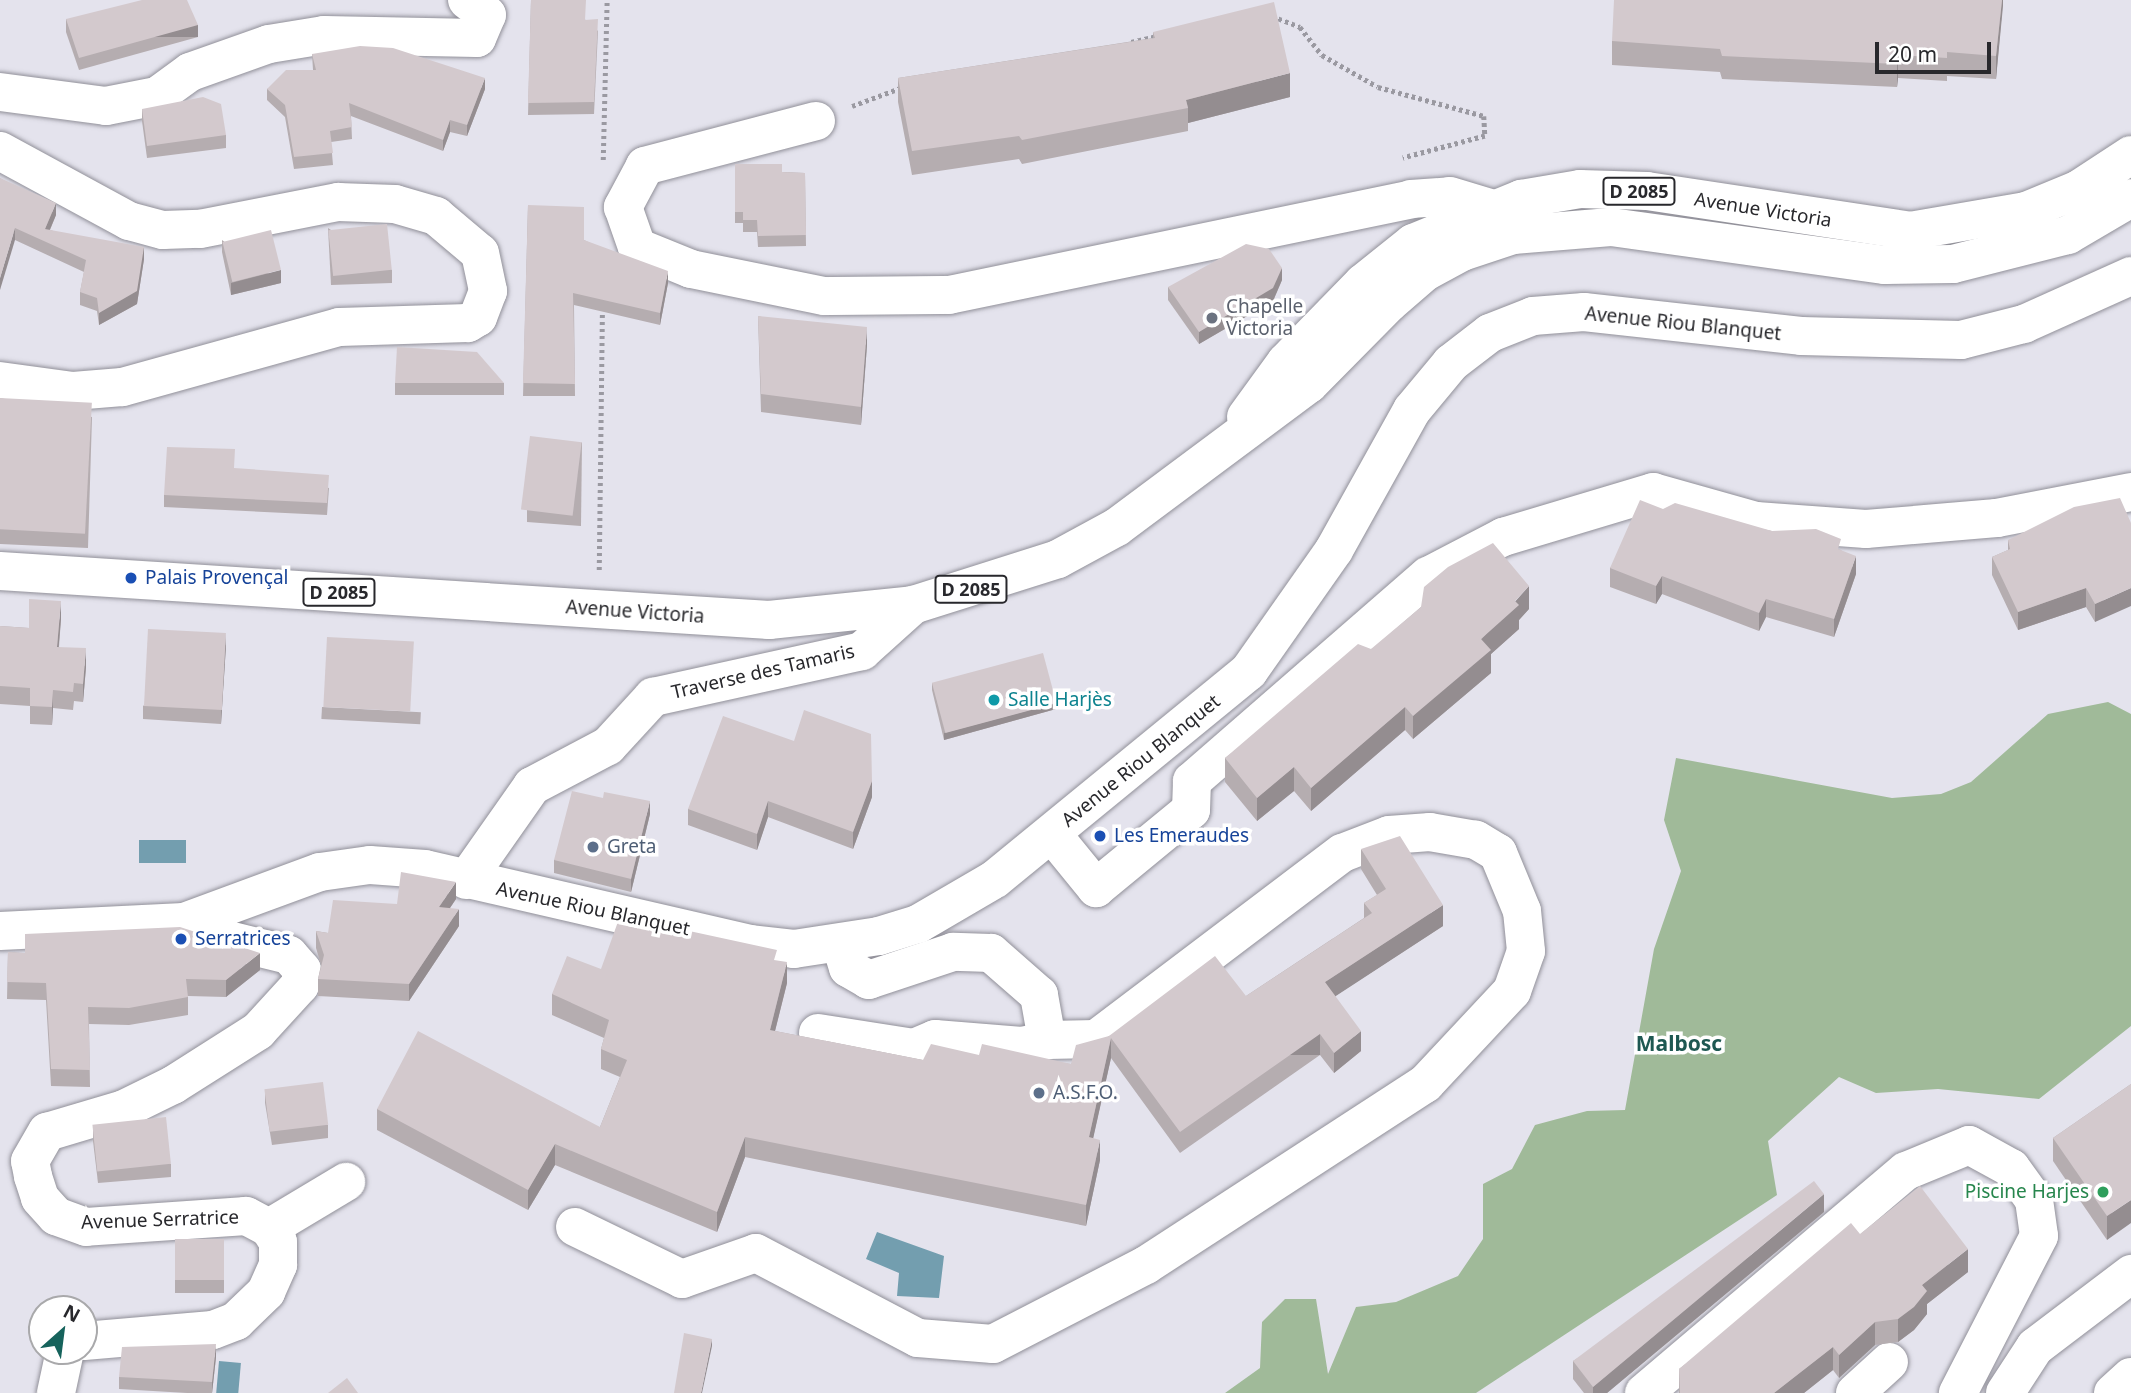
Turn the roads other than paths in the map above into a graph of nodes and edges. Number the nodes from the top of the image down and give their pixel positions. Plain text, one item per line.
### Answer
1 (467, 0) edge
2 (0, 92) edge
3 (816, 121) road end
4 (0, 151) edge
5 (2131, 155) edge
6 (2131, 198) edge
7 (1493, 209) junction
8 (2131, 276) edge
9 (0, 381) edge
10 (1227, 444) junction
11 (2131, 492) edge
12 (0, 571) edge
13 (913, 605) junction
14 (1052, 834) junction
15 (466, 880) junction
16 (211, 915) junction
17 (0, 931) edge
18 (841, 945) junction
19 (818, 1033) dead end
20 (1047, 1040) junction
21 (346, 1182) dead end
22 (575, 1227) dead end
23 (269, 1228) junction
24 (2131, 1274) edge
25 (98, 1340) edge
26 (1889, 1362) dead end
27 (62, 1365) edge
28 (2131, 1377) edge
29 (56, 1393) edge
30 (1644, 1393) edge
31 (1855, 1393) edge
32 (1958, 1393) edge
33 (2005, 1393) edge
34 (2113, 1393) edge

1 - 2 street
3 - 7 street
4 - 9 street
5 - 7 street, Avenue Victoria / D 2085
6 - 10 street, Avenue Victoria / D 2085
7 - 10 street, Avenue Victoria / D 2085
8 - 14 street, Avenue Riou Blanquet
10 - 13 street, Avenue Victoria / D 2085
11 - 14 street
12 - 13 street, Avenue Victoria / D 2085
13 - 15 street, Traverse des Tamaris
14 - 18 street, Avenue Riou Blanquet
15 - 16 street, Avenue Riou Blanquet
15 - 18 street, Avenue Riou Blanquet
16 - 17 street, Avenue Riou Blanquet
16 - 23 street, Avenue Serratrice
18 - 20 street
19 - 20 street
20 - 22 street
21 - 23 street
23 - 25 street
24 - 33 street
26 - 31 street
27 - 29 street
28 - 34 street
30 - 32 street

